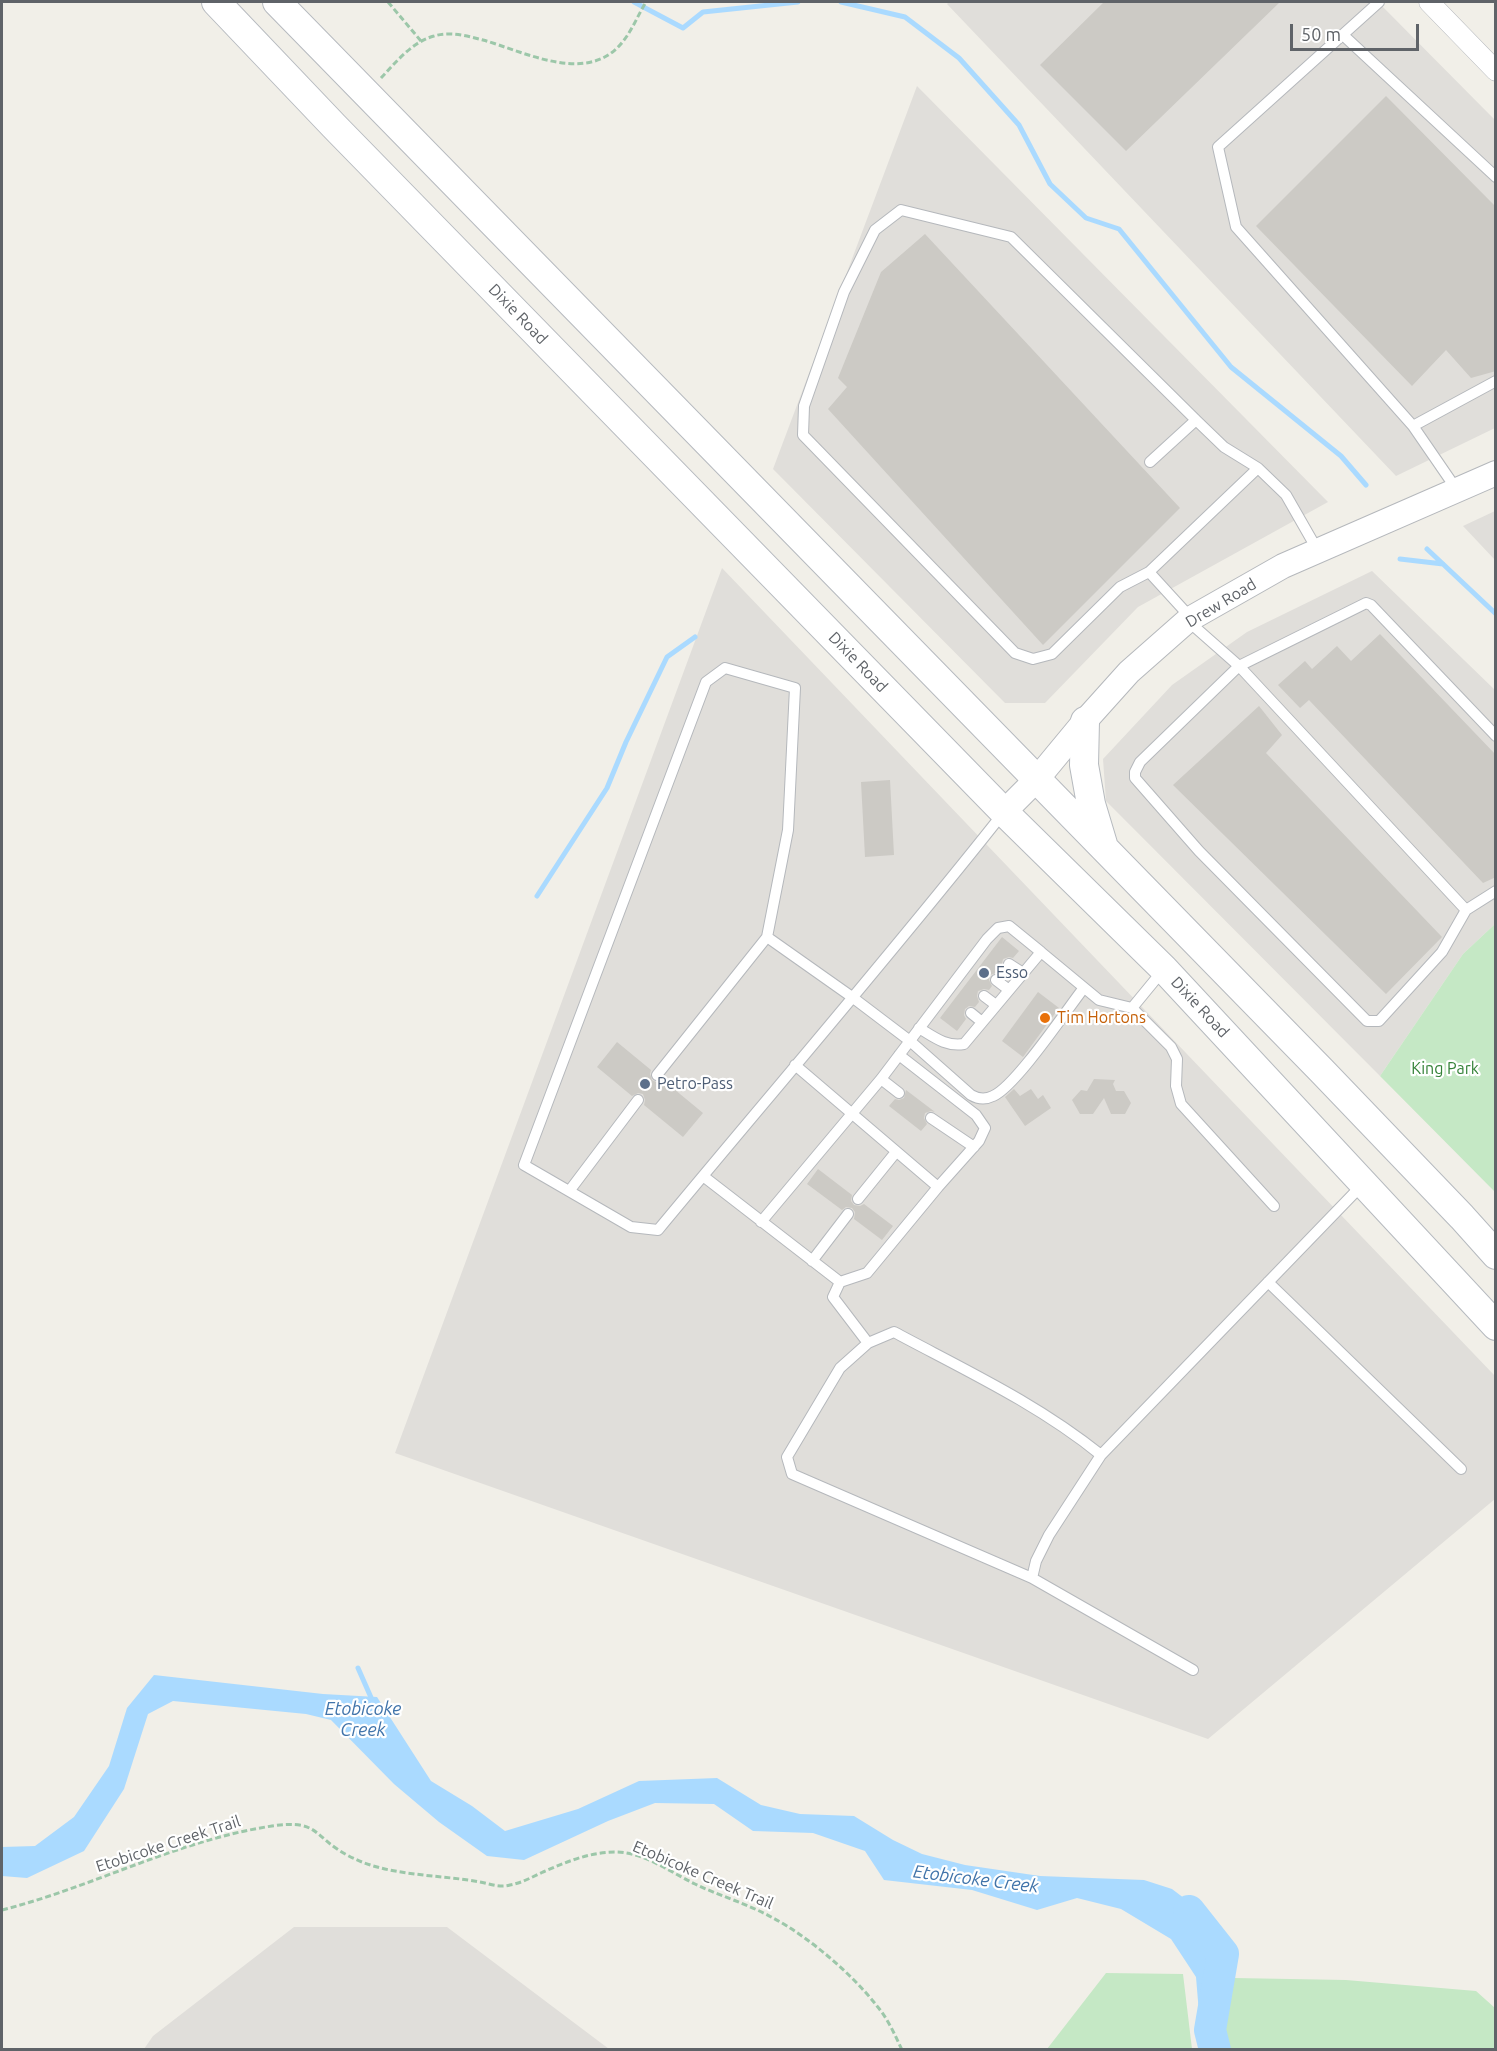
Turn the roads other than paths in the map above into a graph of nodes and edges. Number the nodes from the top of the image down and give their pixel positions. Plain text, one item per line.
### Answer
1 (216, 2) edge
2 (277, 2) edge
3 (1379, 2) edge
4 (1429, 2) edge
5 (1343, 35) junction
6 (1496, 71) edge
7 (1496, 177) edge
8 (1496, 381) edge
9 (1196, 420) junction
10 (1413, 426) junction
11 (1150, 462) dead end
12 (1258, 468) junction
13 (1496, 472) edge
14 (1457, 490) junction
15 (1318, 551) junction
16 (1149, 572) junction
17 (1190, 620) junction
18 (1239, 666) junction
19 (1085, 721) junction
20 (1496, 736) edge
21 (1037, 779) junction
22 (1004, 812) junction
23 (1103, 846) junction
24 (1496, 891) edge
25 (1466, 910) junction
26 (767, 937) junction
27 (1041, 952) junction
28 (1009, 964) dead end
29 (1164, 969) junction
30 (1023, 973) junction
31 (996, 980) dead end
32 (1083, 989) junction
33 (1009, 990) junction
34 (984, 996) dead end
35 (852, 997) junction
36 (996, 1005) junction
37 (1132, 1008) junction
38 (971, 1013) dead end
39 (982, 1022) junction
40 (919, 1028) junction
41 (910, 1041) junction
42 (899, 1054) junction
43 (795, 1065) junction
44 (657, 1075) dead end
45 (881, 1079) junction
46 (899, 1093) dead end
47 (638, 1100) dead end
48 (853, 1113) junction
49 (931, 1118) dead end
50 (974, 1147) junction
51 (896, 1152) junction
52 (703, 1176) junction
53 (1364, 1184) junction
54 (938, 1187) junction
55 (570, 1190) junction
56 (858, 1199) dead end
57 (1274, 1206) dead end
58 (848, 1214) dead end
59 (761, 1222) junction
60 (1496, 1255) edge
61 (812, 1261) junction
62 (840, 1282) junction
63 (1268, 1282) junction
64 (1496, 1326) edge
65 (868, 1343) junction
66 (1101, 1455) junction
67 (1461, 1469) dead end
68 (1032, 1578) junction
69 (1193, 1670) dead end

1 - 22 main road, Dixie Road
2 - 21 main road
3 - 5 lane
4 - 6 street
5 - 7 lane
5 - 10 lane
8 - 10 lane
9 - 11 lane
9 - 12 lane
9 - 16 lane
10 - 14 lane
12 - 15 lane
12 - 16 lane
13 - 14 street, Drew Road
14 - 15 street, Drew Road
15 - 17 street, Drew Road
16 - 17 lane
17 - 18 lane
17 - 19 street, Drew Road
18 - 20 lane
18 - 25 lane
18 - 25 lane
19 - 21 street, Drew Road
19 - 23 main road
21 - 22 street, Drew Road
21 - 23 main road
22 - 29 main road, Dixie Road
22 - 35 lane
23 - 60 main road
24 - 25 lane
26 - 35 lane
26 - 44 lane
26 - 55 lane
27 - 30 lane
27 - 32 lane
27 - 40 lane
28 - 30 lane
29 - 37 lane
29 - 53 main road, Dixie Road
30 - 33 lane
31 - 33 lane
32 - 37 lane
32 - 41 lane
33 - 36 lane
34 - 36 lane
35 - 41 lane
35 - 43 lane
36 - 39 lane
37 - 57 lane
38 - 39 lane
39 - 40 lane
40 - 41 lane
41 - 42 lane
42 - 45 lane
42 - 50 lane
43 - 48 lane
43 - 52 lane
45 - 46 lane
45 - 48 lane
47 - 55 lane
48 - 51 lane
48 - 59 lane
49 - 50 lane
50 - 54 lane
51 - 54 lane
51 - 56 lane
52 - 55 lane
52 - 59 lane
53 - 63 lane
53 - 64 main road, Dixie Road
54 - 62 lane
58 - 61 lane
59 - 61 lane
61 - 62 lane
62 - 65 lane
63 - 66 lane
63 - 67 lane
65 - 66 lane
65 - 68 lane
66 - 68 lane
68 - 69 lane

